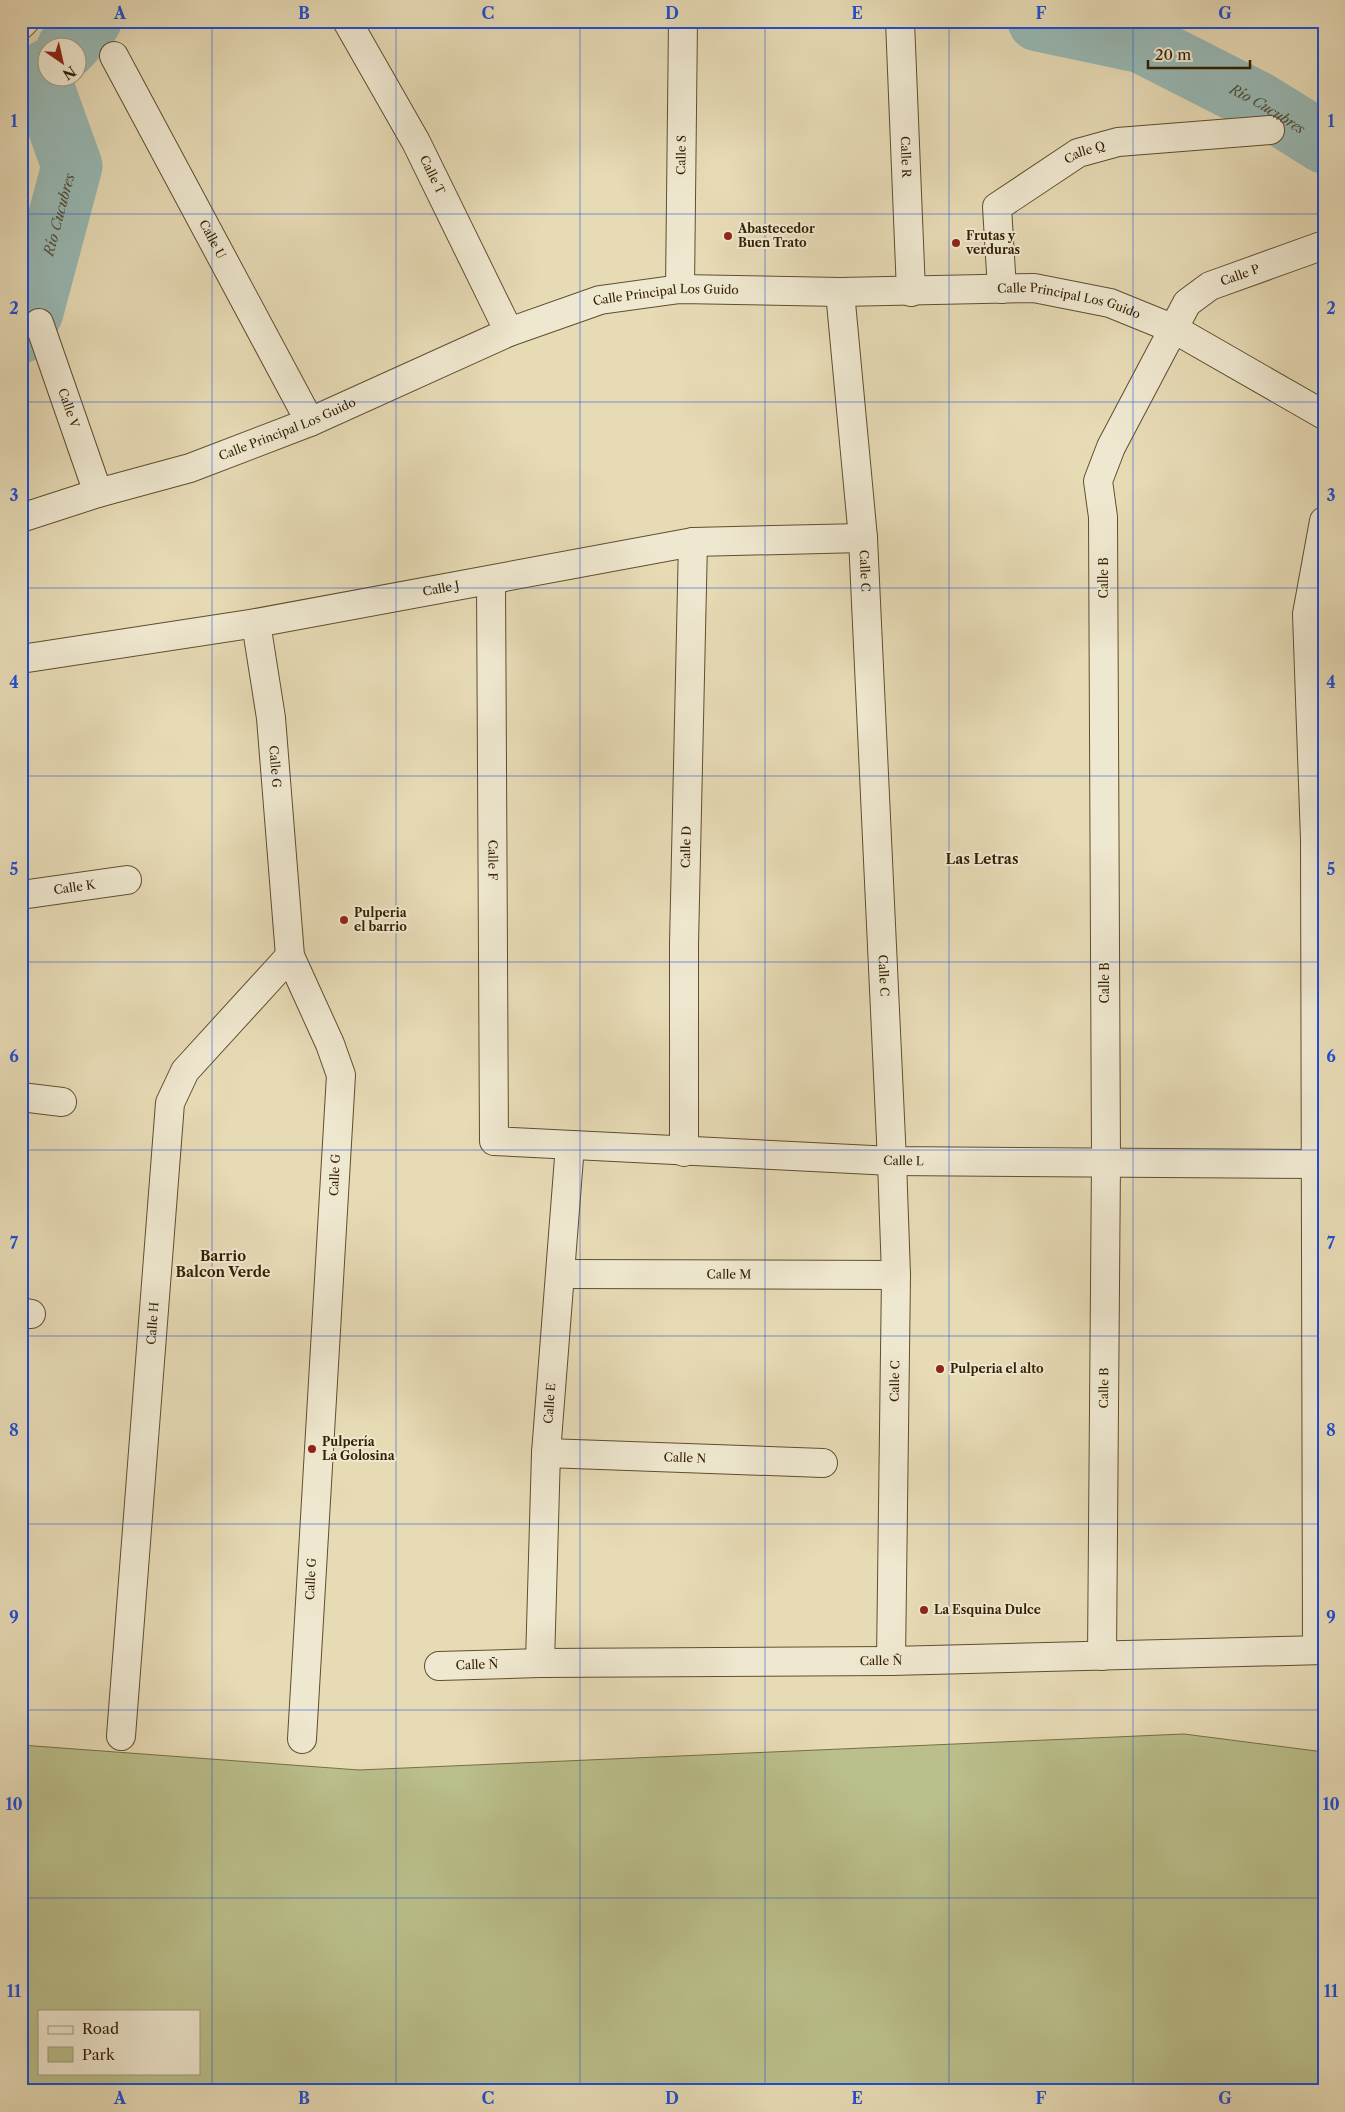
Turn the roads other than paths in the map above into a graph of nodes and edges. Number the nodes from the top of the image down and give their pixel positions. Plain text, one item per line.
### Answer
1 (25, 21) edge
2 (347, 21) edge
3 (683, 21) edge
4 (900, 21) edge
5 (21, 24) edge
6 (114, 56) dead end
7 (1270, 130) dead end
8 (1324, 245) edge
9 (680, 289) junction
10 (1002, 289) junction
11 (840, 292) junction
12 (911, 292) junction
13 (39, 323) dead end
14 (1174, 329) junction
15 (509, 332) junction
16 (1324, 415) edge
17 (310, 422) junction
18 (98, 493) junction
19 (21, 518) edge
20 (1324, 521) edge
21 (863, 538) junction
22 (693, 542) junction
23 (491, 580) junction
24 (256, 623) junction
25 (21, 659) edge
26 (1319, 840) edge
27 (127, 880) dead end
28 (21, 895) edge
29 (290, 956) junction
30 (21, 1098) edge
31 (62, 1102) dead end
32 (494, 1140) joint
33 (570, 1145) junction
34 (684, 1152) junction
35 (892, 1161) junction
36 (1106, 1161) junction
37 (1315, 1164) junction
38 (560, 1274) junction
39 (896, 1275) junction
40 (546, 1453) junction
41 (823, 1463) dead end
42 (1320, 1650) edge
43 (1102, 1656) junction
44 (891, 1661) junction
45 (540, 1663) junction
46 (439, 1666) dead end
47 (121, 1736) dead end
48 (302, 1739) dead end

1 - 5 street
2 - 15 street, Calle T
3 - 9 street, Calle S
4 - 12 street, Calle R
6 - 17 street, Calle U
7 - 10 street, Calle Q
8 - 14 street, Calle P
9 - 11 street, Calle Principal Los Guido
9 - 15 street, Calle Principal Los Guido
10 - 12 street, Calle Principal Los Guido
10 - 14 street, Calle Principal Los Guido
11 - 12 street, Calle Principal Los Guido
11 - 21 street, Calle C
13 - 18 street, Calle V
14 - 16 street, Calle Principal Los Guido
14 - 36 street, Calle B
15 - 17 street, Calle Principal Los Guido
17 - 18 street, Calle Principal Los Guido
18 - 19 street, Calle Principal Los Guido
20 - 26 street
21 - 22 street, Calle J
21 - 35 street, Calle C
22 - 23 street, Calle J
22 - 34 street, Calle D
23 - 24 street, Calle J
23 - 32 street, Calle F
24 - 25 street, Calle J
24 - 29 street, Calle G
26 - 37 street
27 - 28 street, Calle K
29 - 47 street, Calle H
29 - 48 street, Calle G
30 - 31 street
32 - 33 street, Calle L
33 - 34 street, Calle L
33 - 38 street, Calle E
34 - 35 street, Calle L
35 - 36 street, Calle L
35 - 39 street, Calle C
36 - 37 street, Calle L
36 - 43 street, Calle B
37 - 42 street
38 - 39 street, Calle M
38 - 40 street, Calle E
39 - 44 street, Calle C
40 - 41 street, Calle N
40 - 45 street, Calle E
42 - 43 street, Calle Ñ
43 - 44 street, Calle Ñ
44 - 45 street, Calle Ñ
45 - 46 street, Calle Ñ

